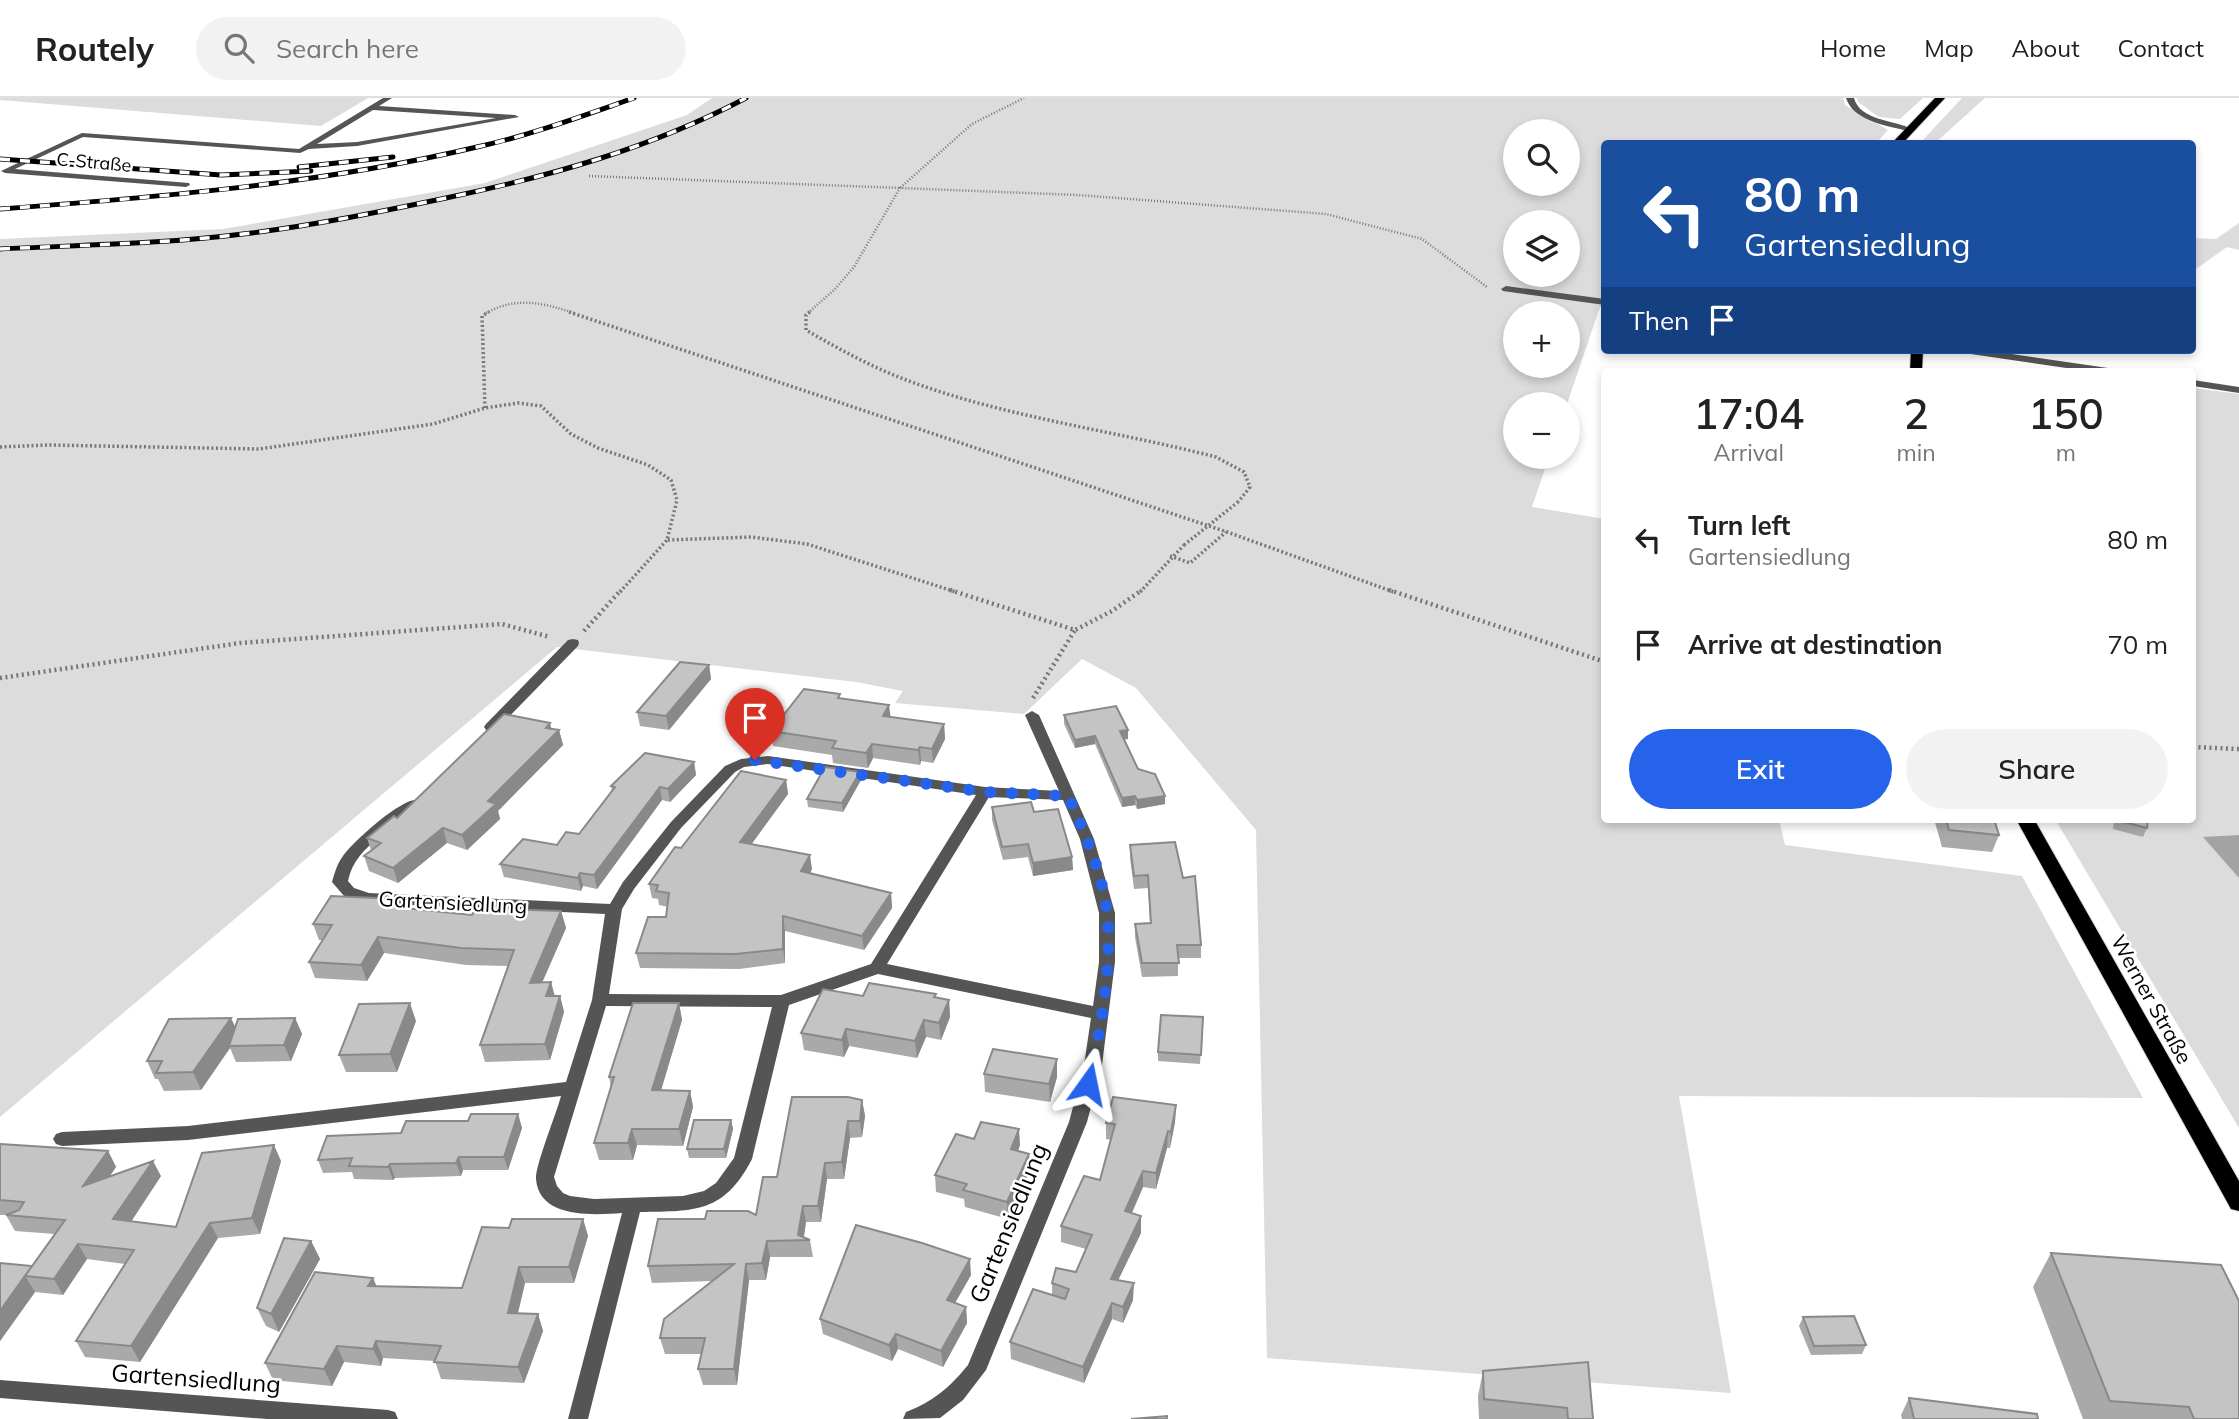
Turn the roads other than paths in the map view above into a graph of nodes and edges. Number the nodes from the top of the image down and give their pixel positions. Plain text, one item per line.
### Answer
1 (388, 98) edge
2 (1850, 98) edge
3 (1940, 98) edge
4 (371, 108) junction
5 (1908, 129) junction
6 (1899, 140) edge
7 (306, 148) junction
8 (3, 171) edge
9 (186, 185) dead end
10 (1506, 289) road end
11 (1601, 301) edge
12 (1991, 354) edge
13 (2087, 368) edge
14 (2196, 383) edge
15 (2239, 390) edge
16 (573, 643) road end
17 (1032, 715) road end
18 (481, 737) edge
19 (428, 792) edge
20 (985, 792) junction
21 (1068, 796) junction
22 (2027, 823) edge
23 (614, 909) junction
24 (877, 968) junction
25 (600, 1000) junction
26 (782, 1001) junction
27 (1100, 1014) junction
28 (574, 1088) junction
29 (61, 1139) dead end
30 (2239, 1202) edge
31 (633, 1205) junction
32 (0, 1389) edge
33 (388, 1419) edge
34 (578, 1419) edge
35 (913, 1419) edge

1 - 4 street
2 - 5 street
3 - 5 main road
4 - 7 street
4 - 7 street
5 - 6 main road
7 - 8 street
8 - 9 street, C-Straße
10 - 11 street
12 - 13 street
14 - 15 street
16 - 18 street
17 - 21 street, Gartensiedlung
19 - 23 street, Gartensiedlung
20 - 21 street
20 - 23 street
20 - 24 street
21 - 27 street, Gartensiedlung
22 - 30 main road, Werner Straße
23 - 25 street
24 - 26 street
24 - 27 street
25 - 26 street
25 - 28 street
26 - 31 street
27 - 35 street, Gartensiedlung
28 - 29 street
28 - 31 street
31 - 34 street
32 - 33 street, Gartensiedlung

